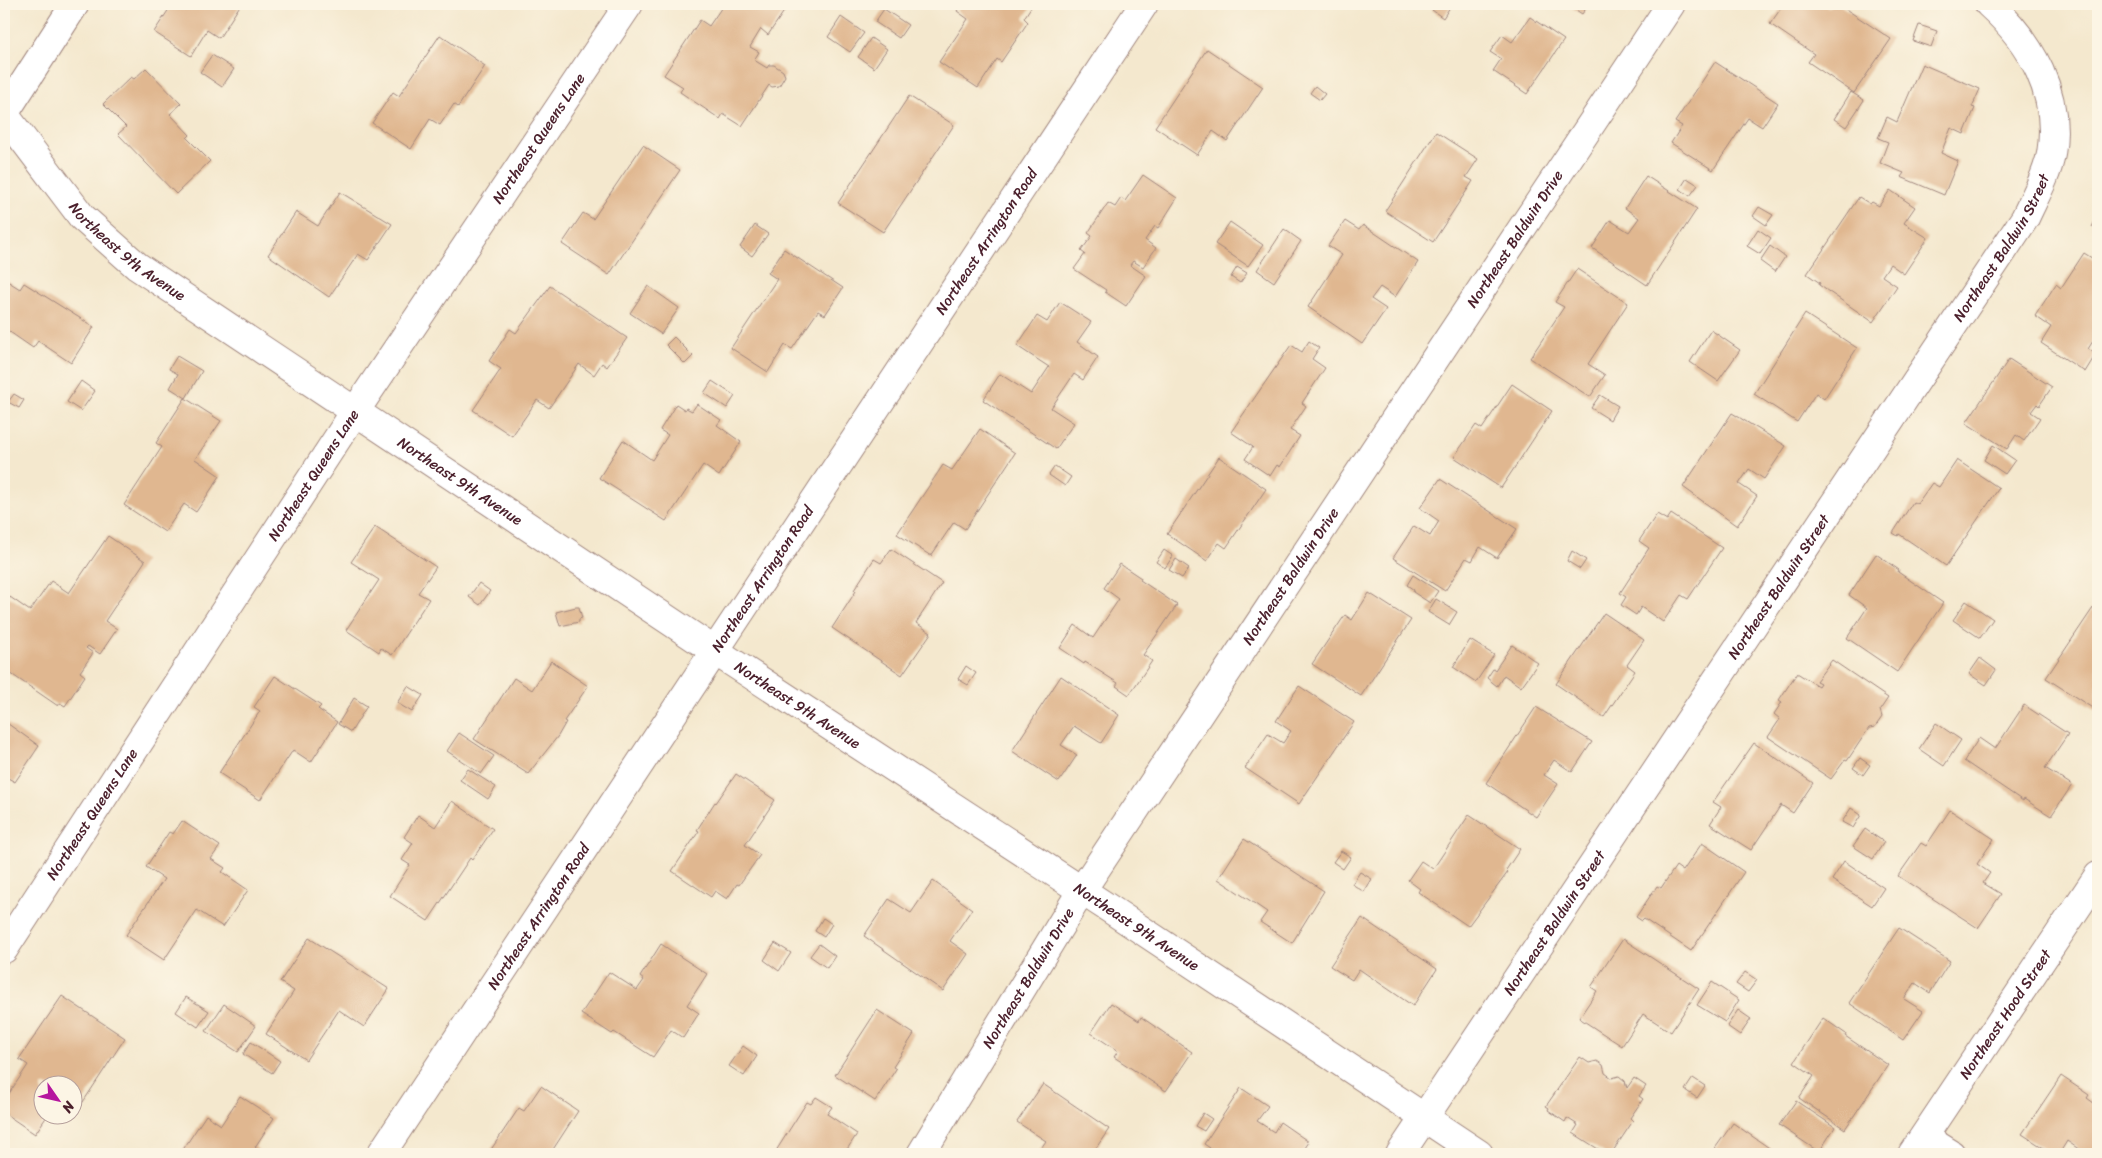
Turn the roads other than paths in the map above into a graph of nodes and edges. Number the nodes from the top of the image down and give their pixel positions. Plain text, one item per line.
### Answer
1 (75, 4) edge
2 (629, 4) edge
3 (1144, 4) edge
4 (1671, 4) edge
5 (1989, 4) edge
6 (4, 114) edge
7 (356, 410) junction
8 (715, 650) junction
9 (2098, 876) edge
10 (1082, 890) junction
11 (4, 949) edge
12 (1424, 1117) junction
13 (1918, 1145) edge
14 (381, 1154) edge
15 (921, 1154) edge
16 (1400, 1154) edge
17 (1479, 1154) edge
18 (1950, 1154) edge

1 - 6 street
2 - 7 street, Northeast Queens Lane
3 - 8 street, Northeast Arrington Road
4 - 10 street, Northeast Baldwin Drive
5 - 12 street, Northeast Baldwin Street
6 - 7 street, Northeast 9th Avenue
7 - 8 street, Northeast 9th Avenue
7 - 11 street, Northeast Queens Lane
8 - 10 street, Northeast 9th Avenue
8 - 14 street, Northeast Arrington Road
9 - 13 street, Northeast Hood Street
10 - 12 street, Northeast 9th Avenue
10 - 15 street, Northeast Baldwin Drive
12 - 16 street, Northeast Baldwin Street
12 - 17 street, Northeast 9th Avenue
13 - 18 street

